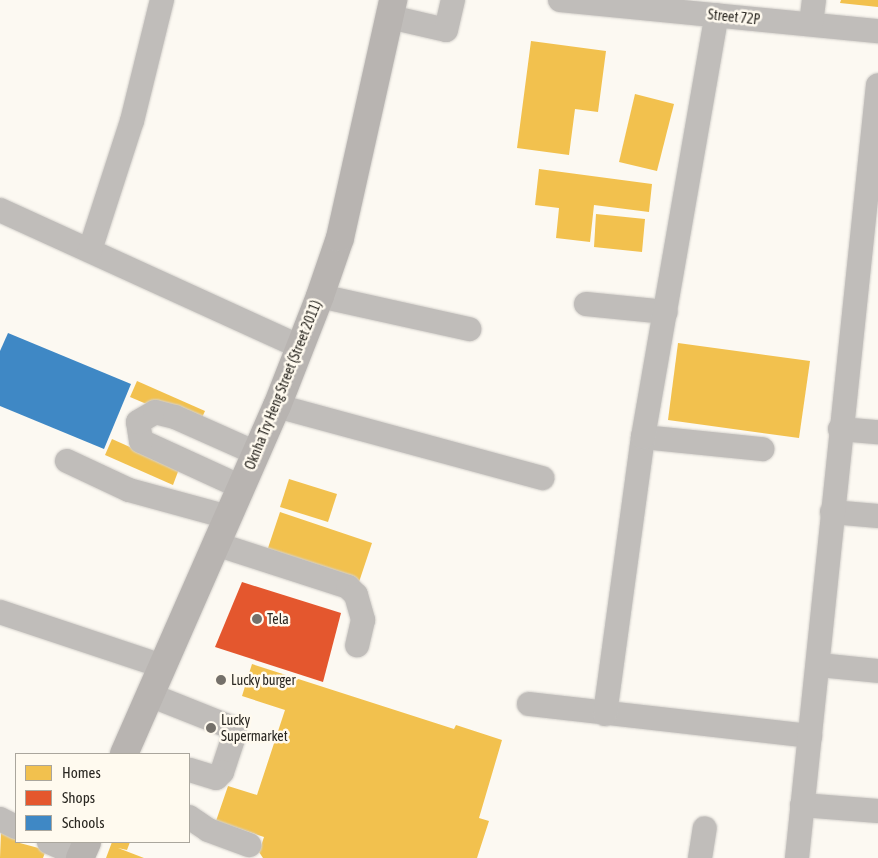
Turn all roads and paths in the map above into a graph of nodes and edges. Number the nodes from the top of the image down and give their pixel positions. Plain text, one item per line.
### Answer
1 (162, 0) edge
2 (453, 0) edge
3 (560, 0) edge
4 (814, 0) edge
5 (391, 9) edge
6 (717, 15) junction
7 (812, 24) junction
8 (878, 31) edge
9 (878, 85) edge
10 (0, 210) edge
11 (90, 250) junction
12 (320, 296) junction
13 (586, 304) dead end
14 (666, 312) junction
15 (469, 329) dead end
16 (300, 347) junction
17 (277, 406) junction
18 (840, 429) junction
19 (878, 432) edge
20 (643, 437) junction
21 (762, 449) dead end
22 (256, 453) junction
23 (66, 461) dead end
24 (542, 478) dead end
25 (241, 487) junction
26 (832, 512) junction
27 (878, 516) edge
28 (228, 517) junction
29 (216, 544) junction
30 (0, 612) edge
31 (357, 645) dead end
32 (819, 665) junction
33 (162, 666) junction
34 (878, 671) edge
35 (150, 695) junction
36 (529, 704) dead end
37 (605, 714) junction
38 (810, 736) junction
39 (130, 753) edge
40 (190, 770) edge
41 (802, 805) junction
42 (878, 811) edge
43 (190, 818) edge
44 (0, 819) edge
45 (15, 826) edge
46 (705, 828) dead end
47 (52, 843) edge
48 (249, 845) dead end
49 (82, 852) edge
50 (700, 858) edge
51 (797, 858) edge

1 - 11 street
2 - 5 street
3 - 6 street, Street 72P
4 - 7 street
5 - 12 main road, Oknha Try Heng Street (Street 2011)
6 - 7 street, Street 72P
6 - 14 street
7 - 8 street, Street 72P
9 - 18 street
10 - 11 street
11 - 16 street
12 - 15 street
12 - 16 main road, Oknha Try Heng Street (Street 2011)
13 - 14 street
14 - 20 street
16 - 17 main road, Oknha Try Heng Street (Street 2011)
17 - 22 main road, Oknha Try Heng Street (Street 2011)
17 - 24 street
18 - 19 street
18 - 26 street
20 - 21 street
20 - 37 street
22 - 25 main road, Oknha Try Heng Street (Street 2011)
22 - 25 street
23 - 28 street
25 - 28 main road, Oknha Try Heng Street (Street 2011)
26 - 27 street
26 - 32 street
28 - 29 main road, Oknha Try Heng Street (Street 2011)
29 - 31 street
29 - 33 main road, Oknha Try Heng Street (Street 2011)
30 - 33 street
32 - 34 street
32 - 38 street
33 - 35 main road, Oknha Try Heng Street (Street 2011)
35 - 39 main road, Oknha Try Heng Street (Street 2011)
35 - 40 street
36 - 37 street
37 - 38 street
38 - 41 street
41 - 42 street
41 - 51 street
43 - 48 street
44 - 45 street
46 - 50 street
47 - 49 street

